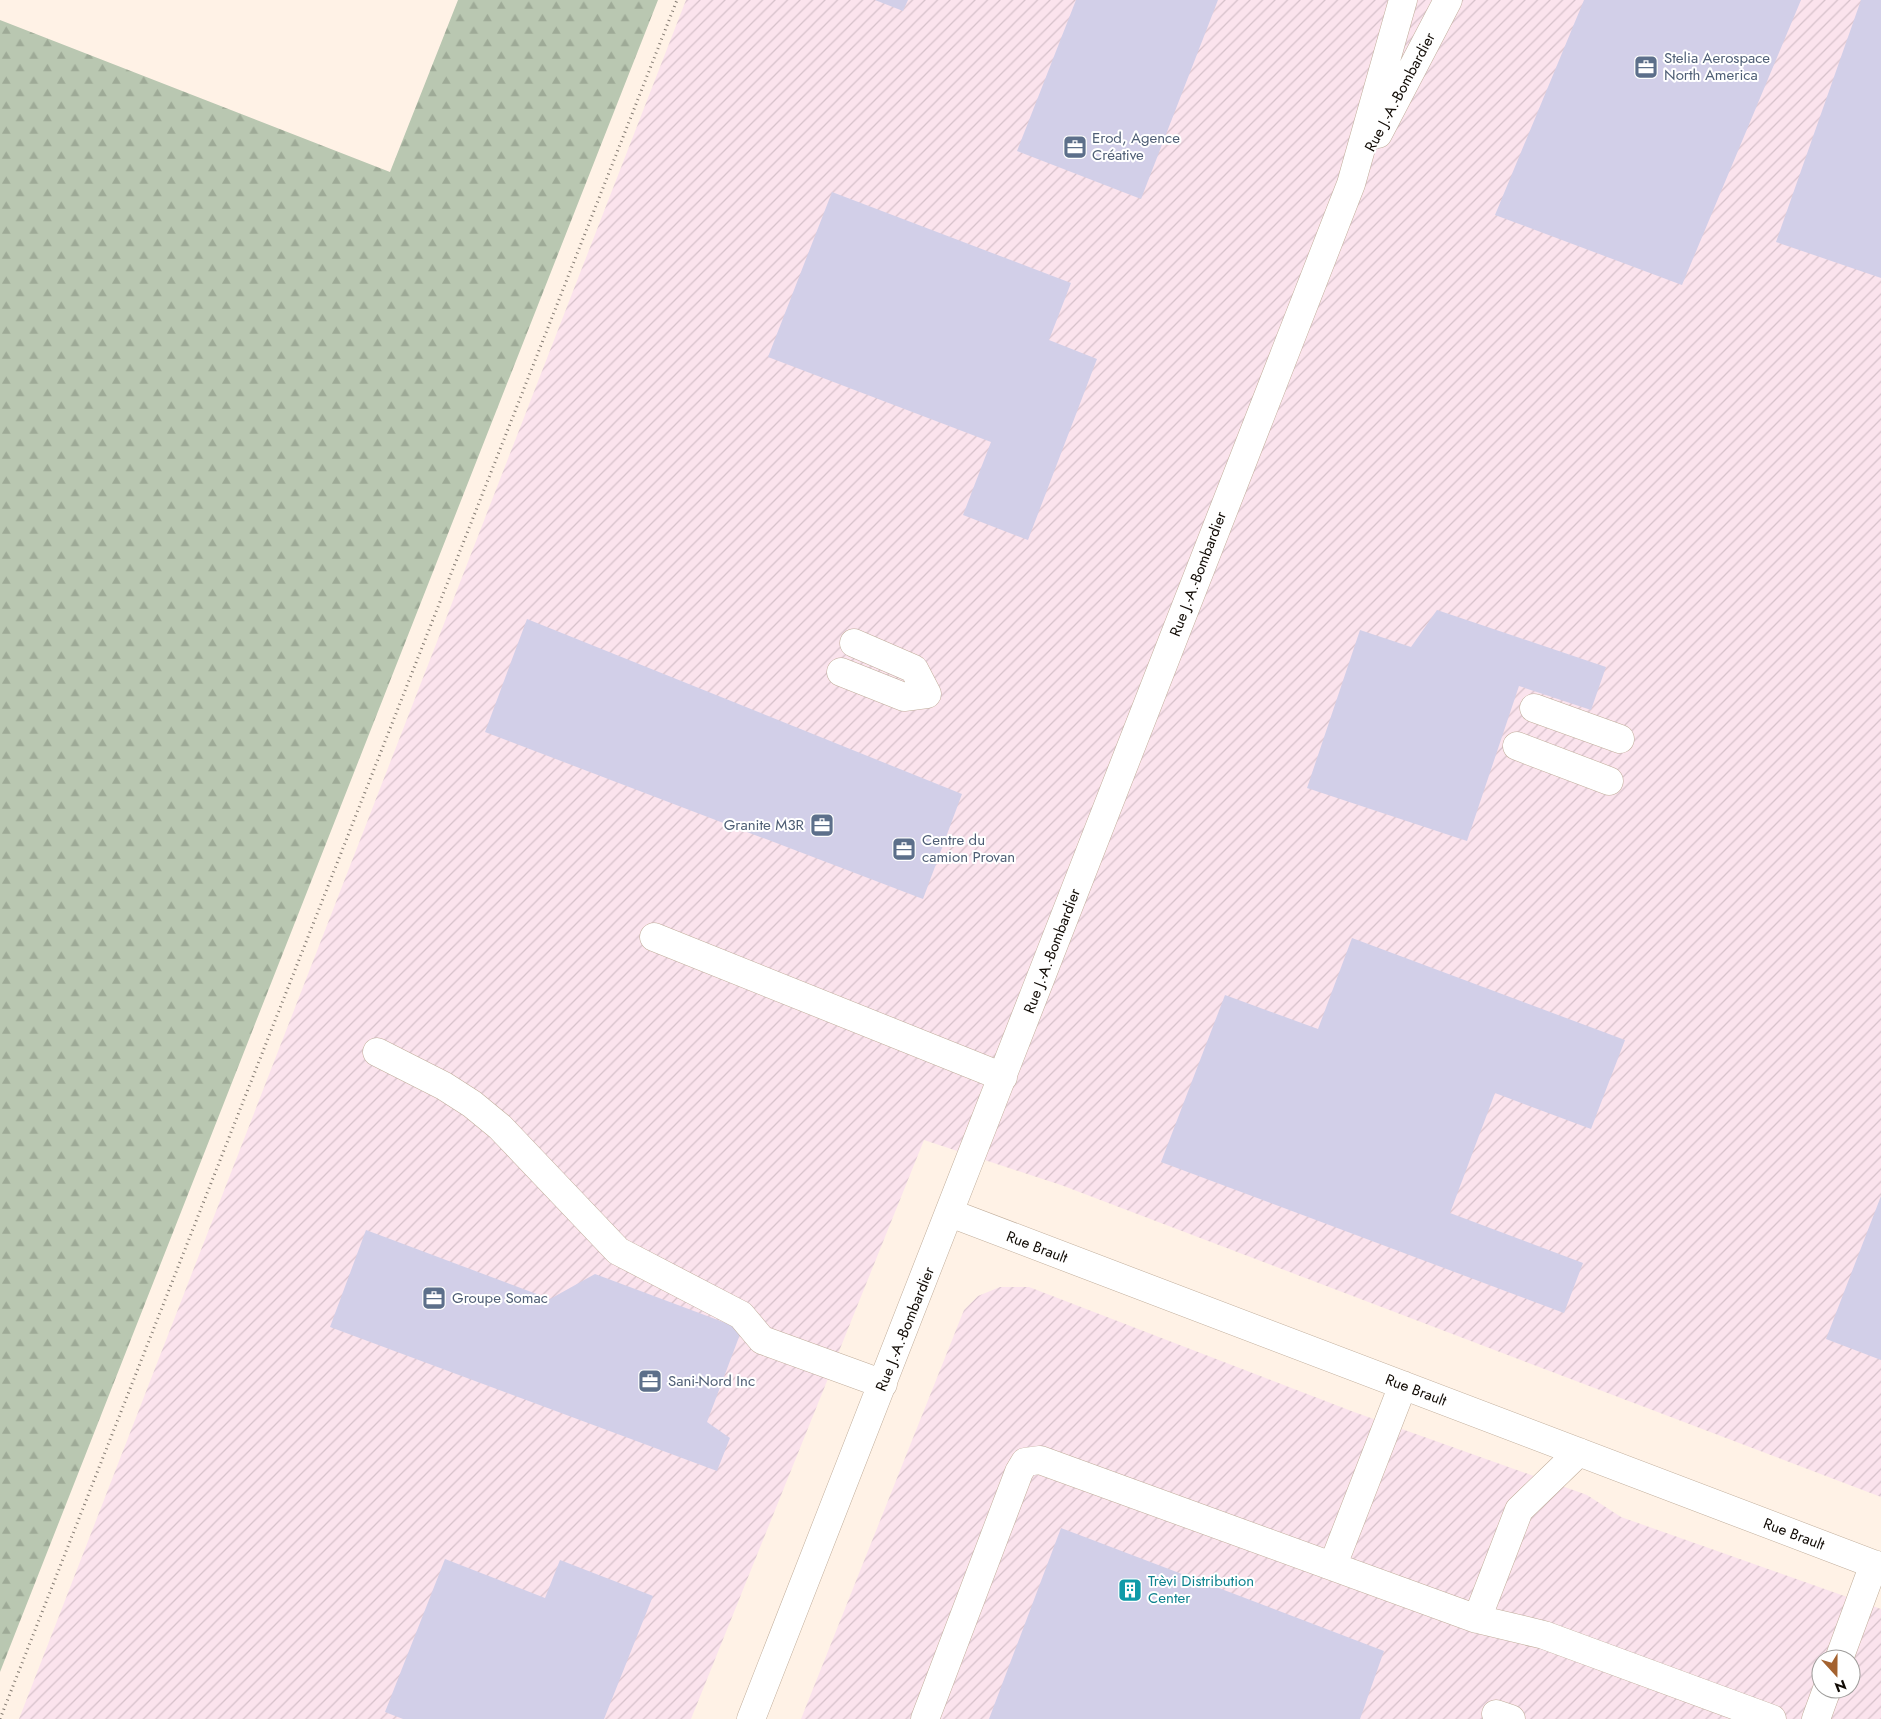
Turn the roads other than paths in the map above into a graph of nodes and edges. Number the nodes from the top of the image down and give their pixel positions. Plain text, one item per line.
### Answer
1 (1403, 0) edge
2 (1448, 0) edge
3 (1351, 184) junction
4 (854, 643) dead end
5 (841, 672) dead end
6 (1534, 708) dead end
7 (1620, 739) dead end
8 (1518, 746) dead end
9 (1608, 781) dead end
10 (654, 936) dead end
11 (377, 1052) dead end
12 (1003, 1077) junction
13 (950, 1214) junction
14 (883, 1384) junction
15 (1403, 1385) junction
16 (1579, 1452) junction
17 (1333, 1565) junction
18 (1878, 1565) edge
19 (1477, 1618) junction
20 (1842, 1649) edge
21 (1823, 1699) edge
22 (751, 1719) edge
23 (925, 1719) edge
24 (1772, 1719) edge
25 (1816, 1719) edge

1 - 3 street, Rue J.-A.-Bombardier
2 - 3 street, Rue J.-A.-Bombardier
3 - 12 street, Rue J.-A.-Bombardier
4 - 5 street
6 - 7 street
8 - 9 street
10 - 12 street
11 - 14 street
12 - 13 street, Rue J.-A.-Bombardier
13 - 14 street, Rue J.-A.-Bombardier
13 - 15 street, Rue Brault
14 - 22 street, Rue J.-A.-Bombardier
15 - 16 street, Rue Brault
15 - 17 street
16 - 18 street, Rue Brault
16 - 19 street
17 - 19 street
17 - 23 street
18 - 20 street
19 - 24 street
21 - 25 street

